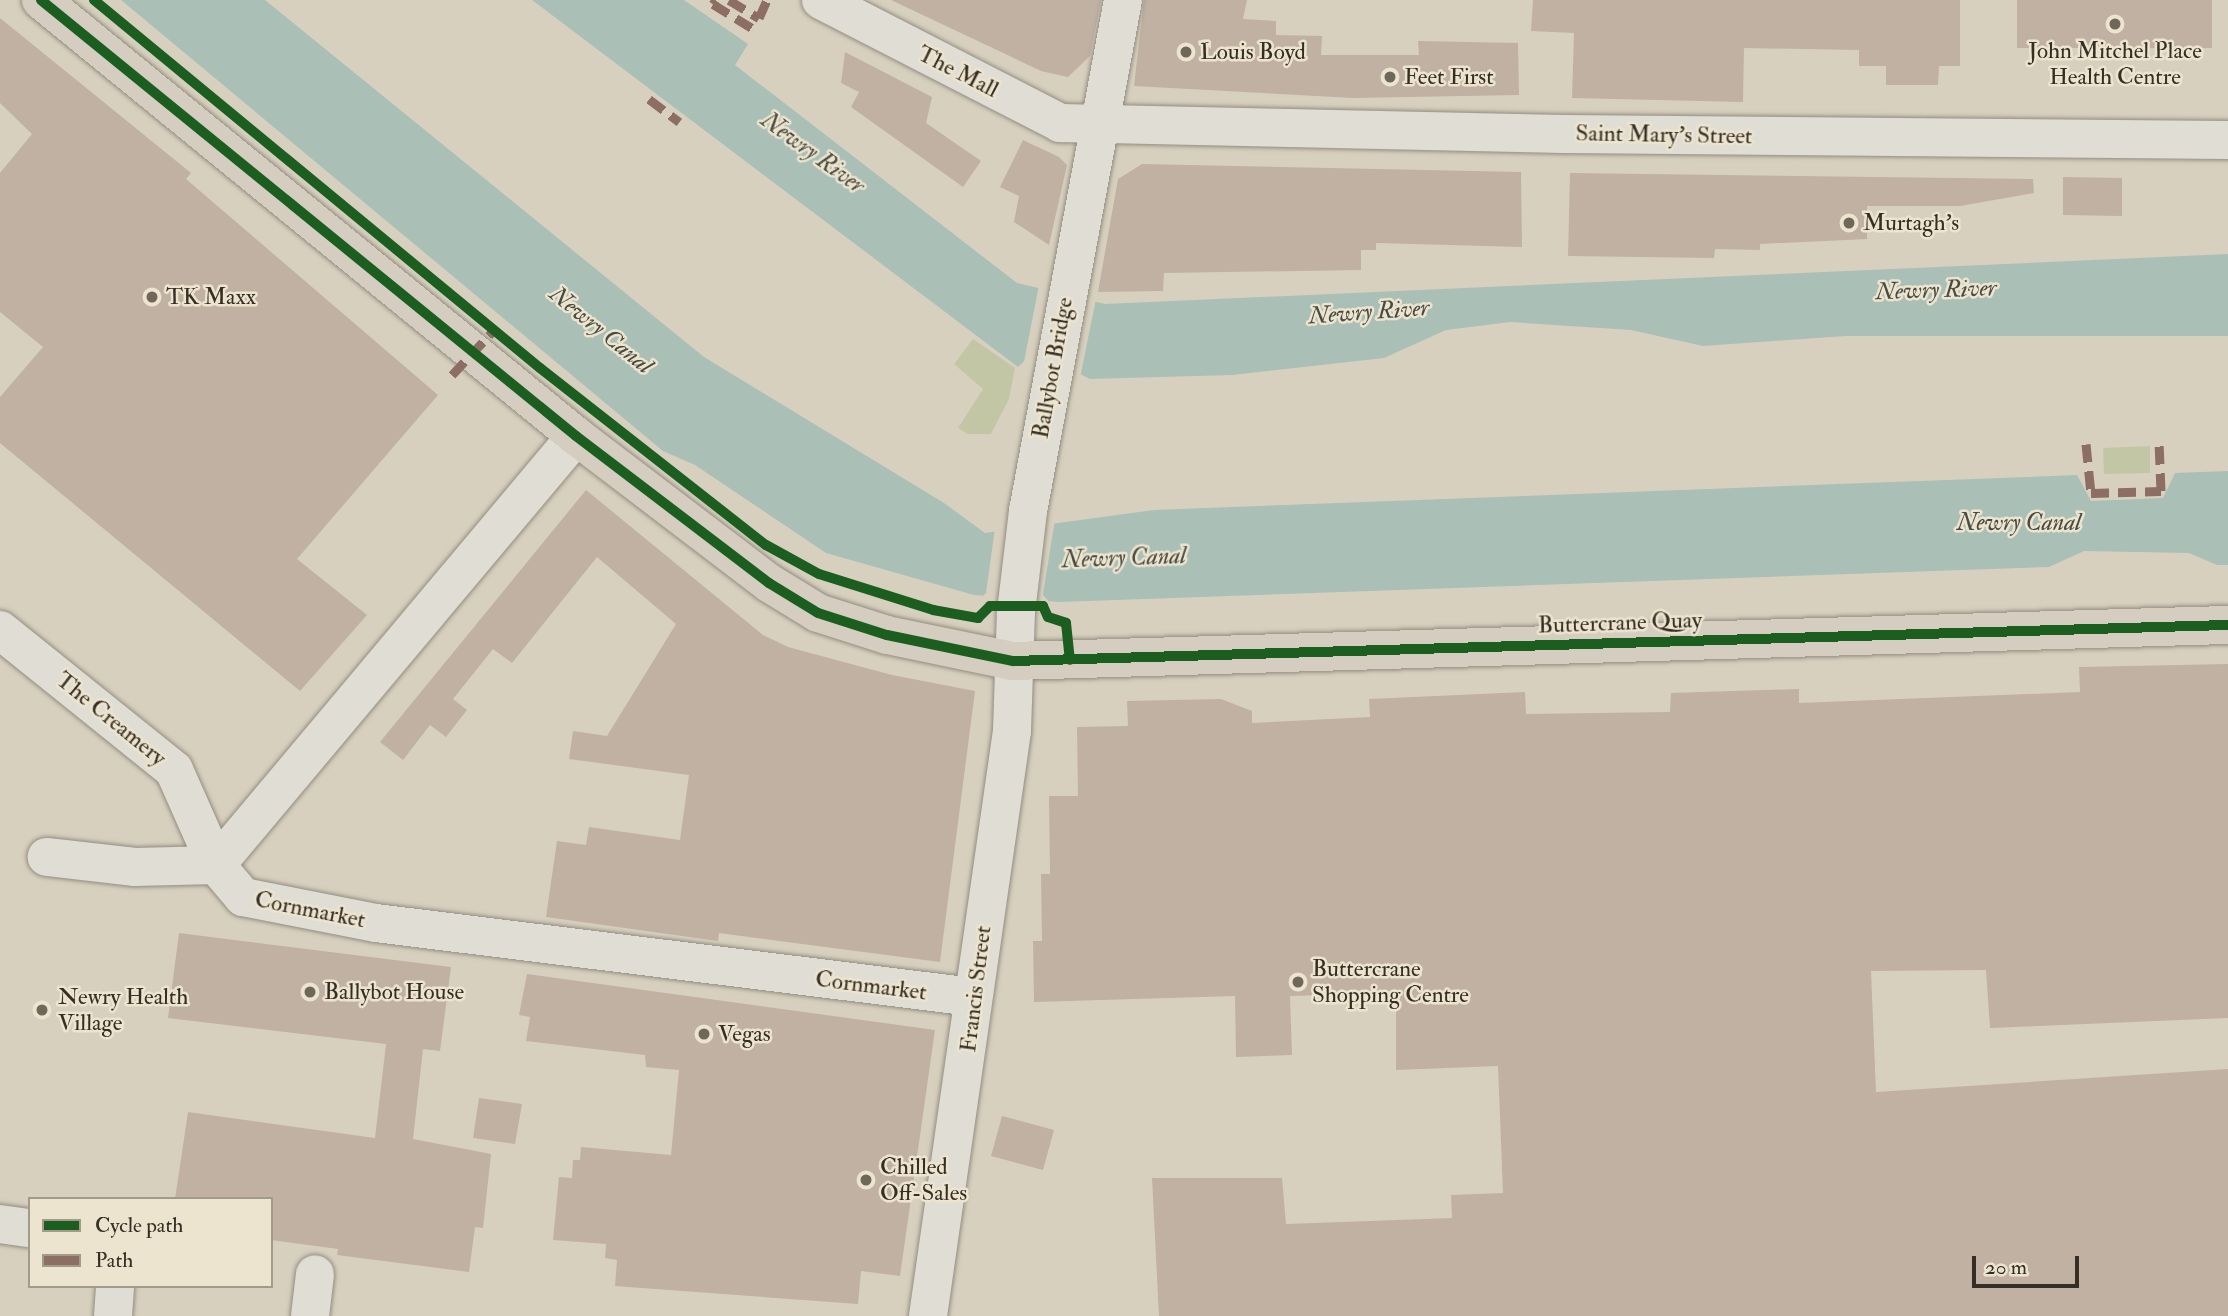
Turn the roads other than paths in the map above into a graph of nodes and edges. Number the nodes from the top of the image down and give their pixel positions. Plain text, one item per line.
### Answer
1 (41, 0) edge
2 (1123, 0) edge
3 (824, 1) edge
4 (1101, 126) junction
5 (2228, 139) edge
6 (576, 436) junction
7 (2228, 625) edge
8 (0, 630) edge
9 (1013, 661) junction
10 (47, 857) dead end
11 (216, 865) junction
12 (973, 997) junction
13 (0, 1224) edge
14 (28, 1228) edge
15 (314, 1274) dead end
16 (115, 1288) edge
17 (113, 1316) edge
18 (310, 1316) edge
19 (928, 1316) edge

1 - 6 main road, Buttercrane Quay
2 - 4 street, Ballybot Bridge
3 - 4 street, The Mall
4 - 5 street, Saint Mary's Street
4 - 9 street, Ballybot Bridge
6 - 9 main road, Buttercrane Quay
6 - 11 street
7 - 9 main road, Buttercrane Quay
8 - 11 street, The Creamery
9 - 12 street, Francis Street
10 - 11 street
11 - 12 street, Cornmarket
12 - 19 street, Francis Street
13 - 14 street
15 - 18 street
16 - 17 street

